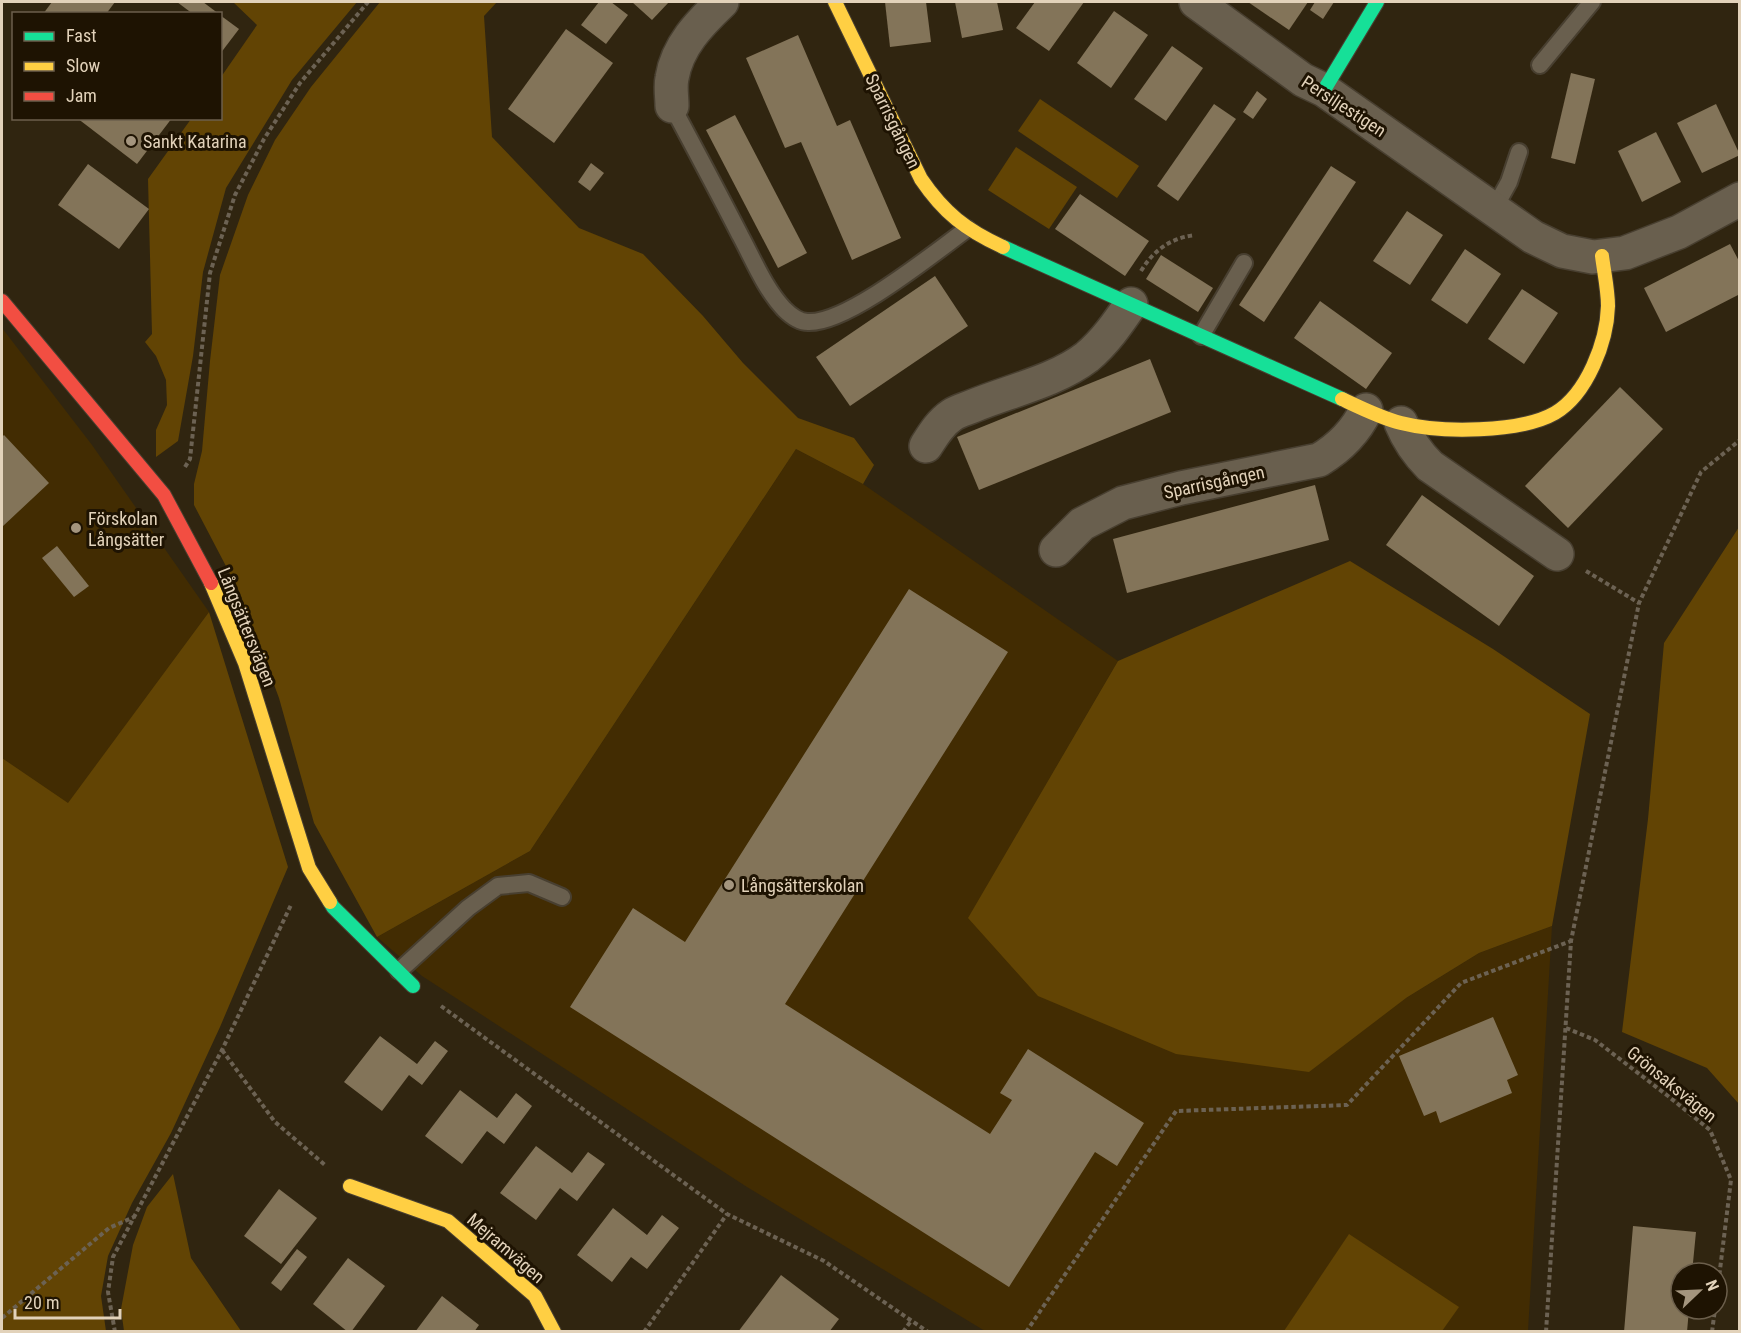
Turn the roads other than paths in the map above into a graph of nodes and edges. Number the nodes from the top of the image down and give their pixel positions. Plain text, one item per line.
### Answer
1 (722, 2) edge
2 (835, 2) edge
3 (1196, 2) edge
4 (1377, 2) edge
5 (1592, 2) edge
6 (1540, 65) dead end
7 (1324, 90) junction
8 (672, 106) joint
9 (1519, 152) dead end
10 (1740, 199) edge
11 (1494, 209) junction
12 (967, 229) junction
13 (1602, 256) junction
14 (1244, 263) dead end
15 (2, 301) edge
16 (1127, 303) junction
17 (1201, 336) junction
18 (1366, 410) junction
19 (1401, 423) junction
20 (926, 446) dead end
21 (1056, 550) dead end
22 (1557, 554) road end
23 (562, 897) dead end
24 (399, 971) junction
25 (413, 986) road end
26 (350, 1186) road end
27 (555, 1332) edge

1 - 8 street
2 - 12 street, Sparrisgången
3 - 7 street, Persiljestigen
4 - 7 street
5 - 6 lane
7 - 11 street, Persiljestigen
8 - 12 lane
9 - 11 lane
10 - 13 street, Persiljestigen
11 - 13 street, Persiljestigen
12 - 16 street, Sparrisgången
13 - 19 street, Sparrisgången
14 - 17 lane
15 - 24 street, Långsättersvägen
16 - 17 street, Sparrisgången
16 - 20 street
17 - 18 street, Sparrisgången
18 - 19 street, Sparrisgången
18 - 21 street, Sparrisgången
19 - 22 street
23 - 24 lane
24 - 25 street, Långsättersvägen
26 - 27 street, Mejramvägen

